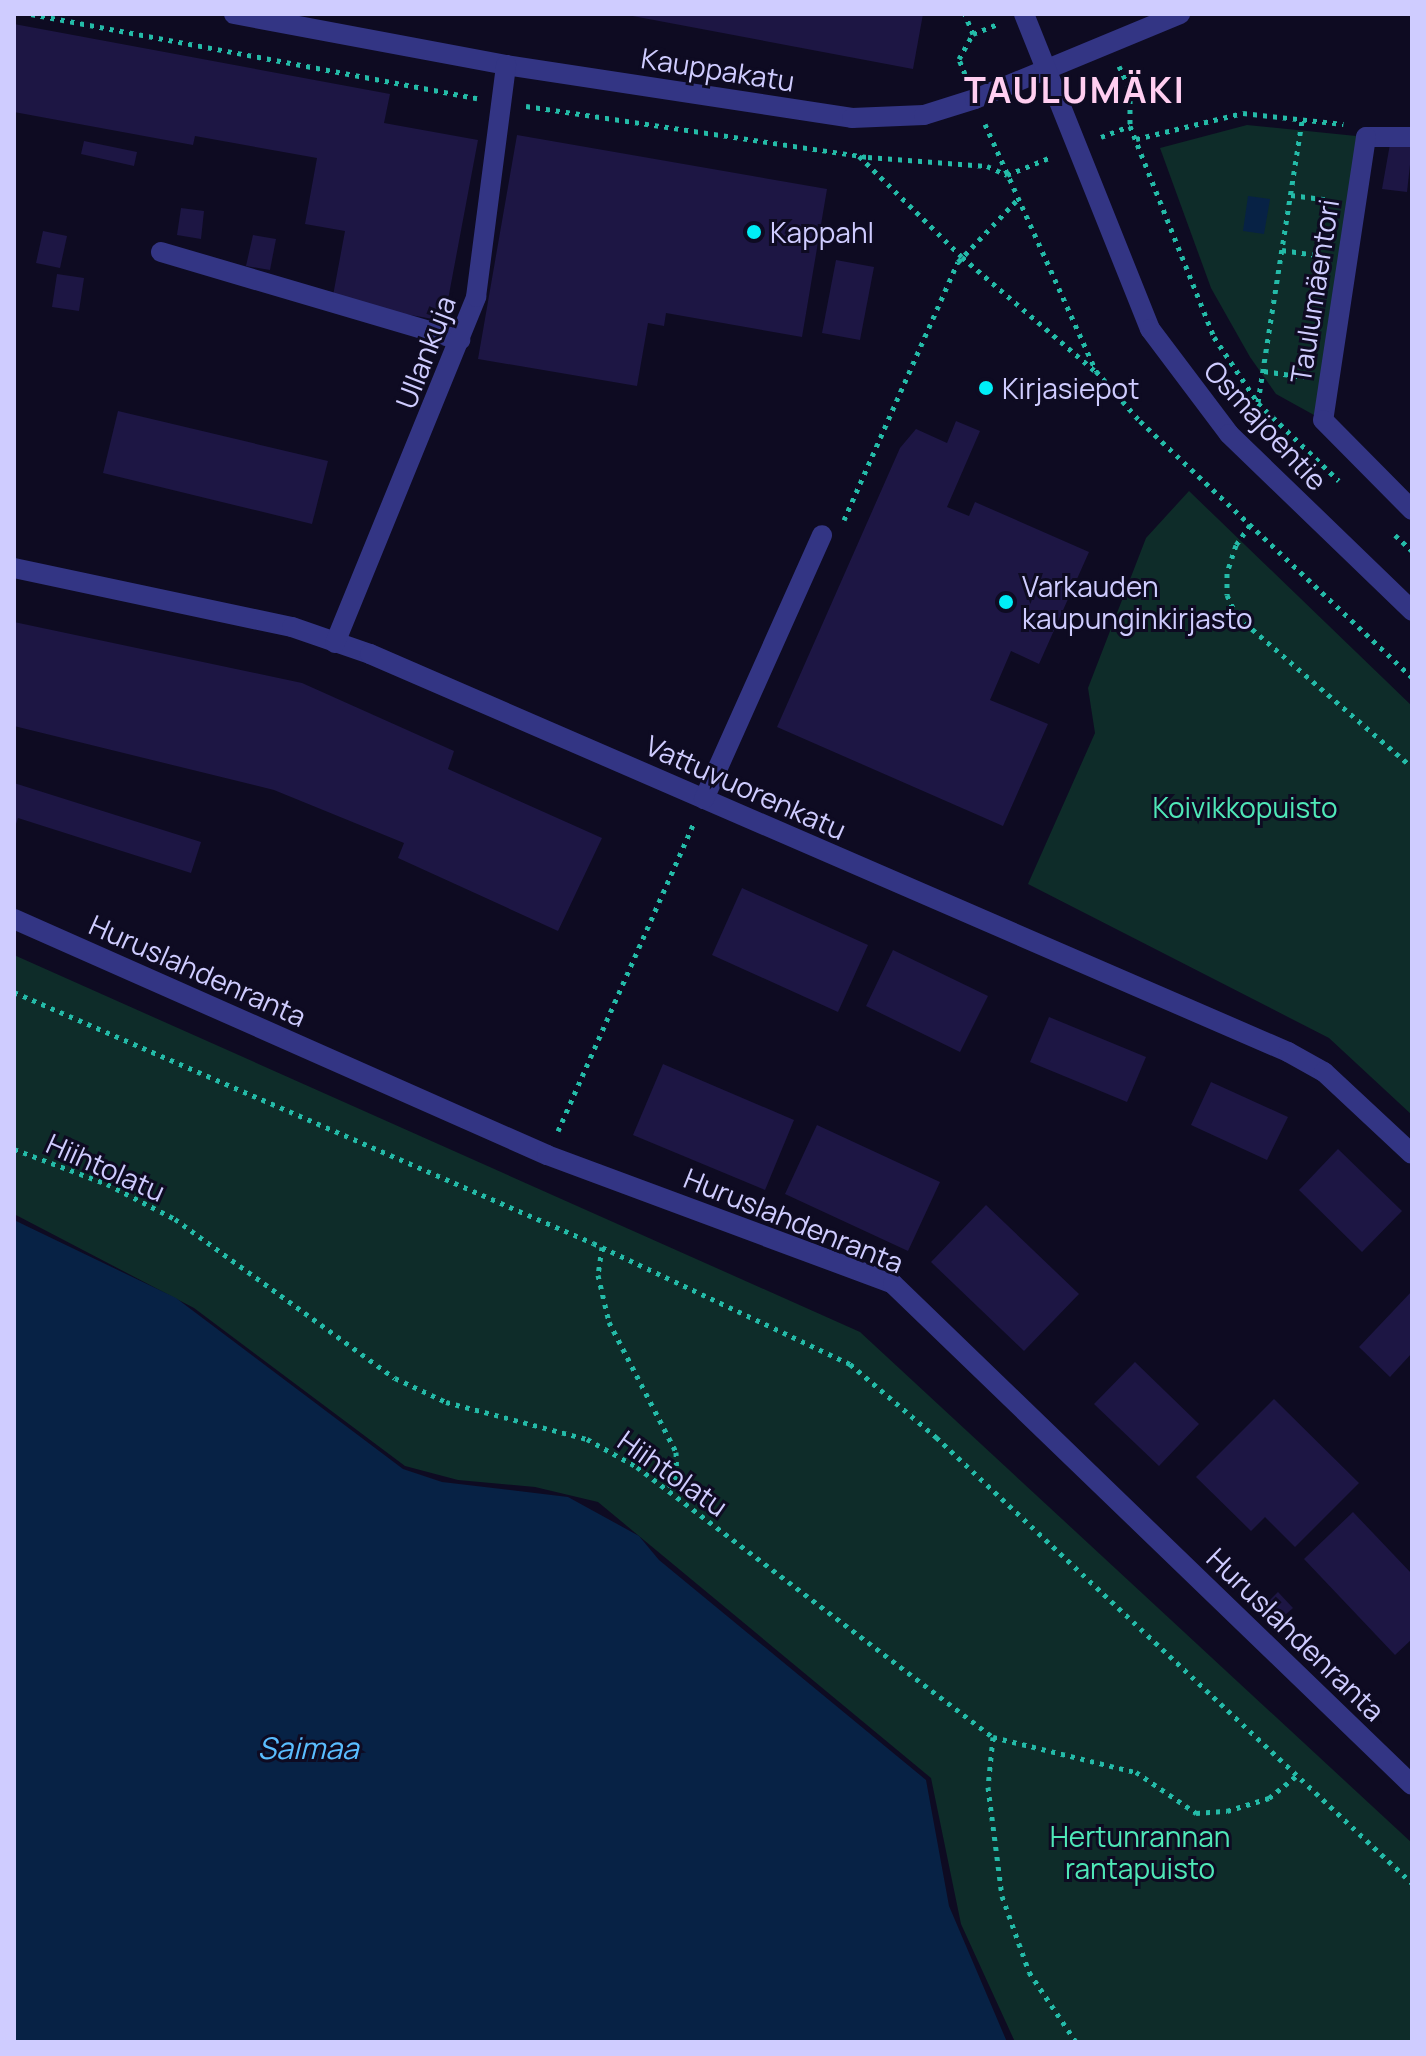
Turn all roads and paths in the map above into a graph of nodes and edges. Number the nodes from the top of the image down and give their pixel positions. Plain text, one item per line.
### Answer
1 (234, 14) edge
2 (965, 14) edge
3 (1024, 14) edge
4 (1180, 14) edge
5 (959, 59) dead end
6 (506, 65) junction
7 (1046, 71) junction
8 (1130, 90) dead end
9 (1302, 120) junction
10 (1355, 125) dead end
11 (1412, 137) edge
12 (1136, 139) junction
13 (997, 154) dead end
14 (858, 156) dead end
15 (1023, 169) dead end
16 (1007, 175) junction
17 (1291, 195) junction
18 (1356, 204) junction
19 (1282, 250) junction
20 (161, 252) dead end
21 (1348, 260) junction
22 (460, 340) junction
23 (1096, 371) junction
24 (1264, 371) junction
25 (1329, 381) junction
26 (1258, 403) junction
27 (1346, 488) dead end
28 (1412, 510) edge
29 (1250, 525) junction
30 (1390, 530) dead end
31 (822, 535) dead end
32 (1412, 551) edge
33 (14, 568) edge
34 (1412, 611) edge
35 (335, 643) junction
36 (1412, 677) edge
37 (1412, 767) edge
38 (704, 799) junction
39 (14, 919) edge
40 (14, 992) edge
41 (14, 1149) edge
42 (1412, 1154) edge
43 (602, 1247) junction
44 (667, 1489) junction
45 (993, 1737) junction
46 (1296, 1776) junction
47 (1412, 1785) edge
48 (1412, 1883) edge
49 (1076, 2042) edge

1 - 6 street, Kauppakatu
2 - 5 path
3 - 7 street, Osmajoentie
4 - 7 street, Kauppakatu
6 - 7 street, Kauppakatu
6 - 22 street, Ullankuja
7 - 34 street, Osmajoentie
8 - 12 path
9 - 10 path
9 - 12 path
9 - 17 path
11 - 18 street, Taulumäentori
12 - 26 path
13 - 16 path
14 - 23 path
15 - 16 path
16 - 23 path
17 - 18 path
17 - 19 path
18 - 21 street, Taulumäentori
19 - 21 path
19 - 24 path
20 - 22 street
21 - 25 street, Taulumäentori
22 - 35 street, Ullankuja
23 - 29 path
24 - 25 path
24 - 26 path
25 - 28 street, Taulumäentori
26 - 27 path
29 - 36 path
29 - 37 path
30 - 32 path
31 - 38 street
33 - 35 street, Vattuvuorenkatu
35 - 38 street, Vattuvuorenkatu
38 - 42 street, Vattuvuorenkatu
39 - 47 street, Huruslahdenranta
40 - 43 path
41 - 44 path, Hiihtolatu
43 - 44 path
43 - 46 path
44 - 45 path, Hiihtolatu
45 - 46 path, Hiihtolatu
45 - 49 path
46 - 48 path

